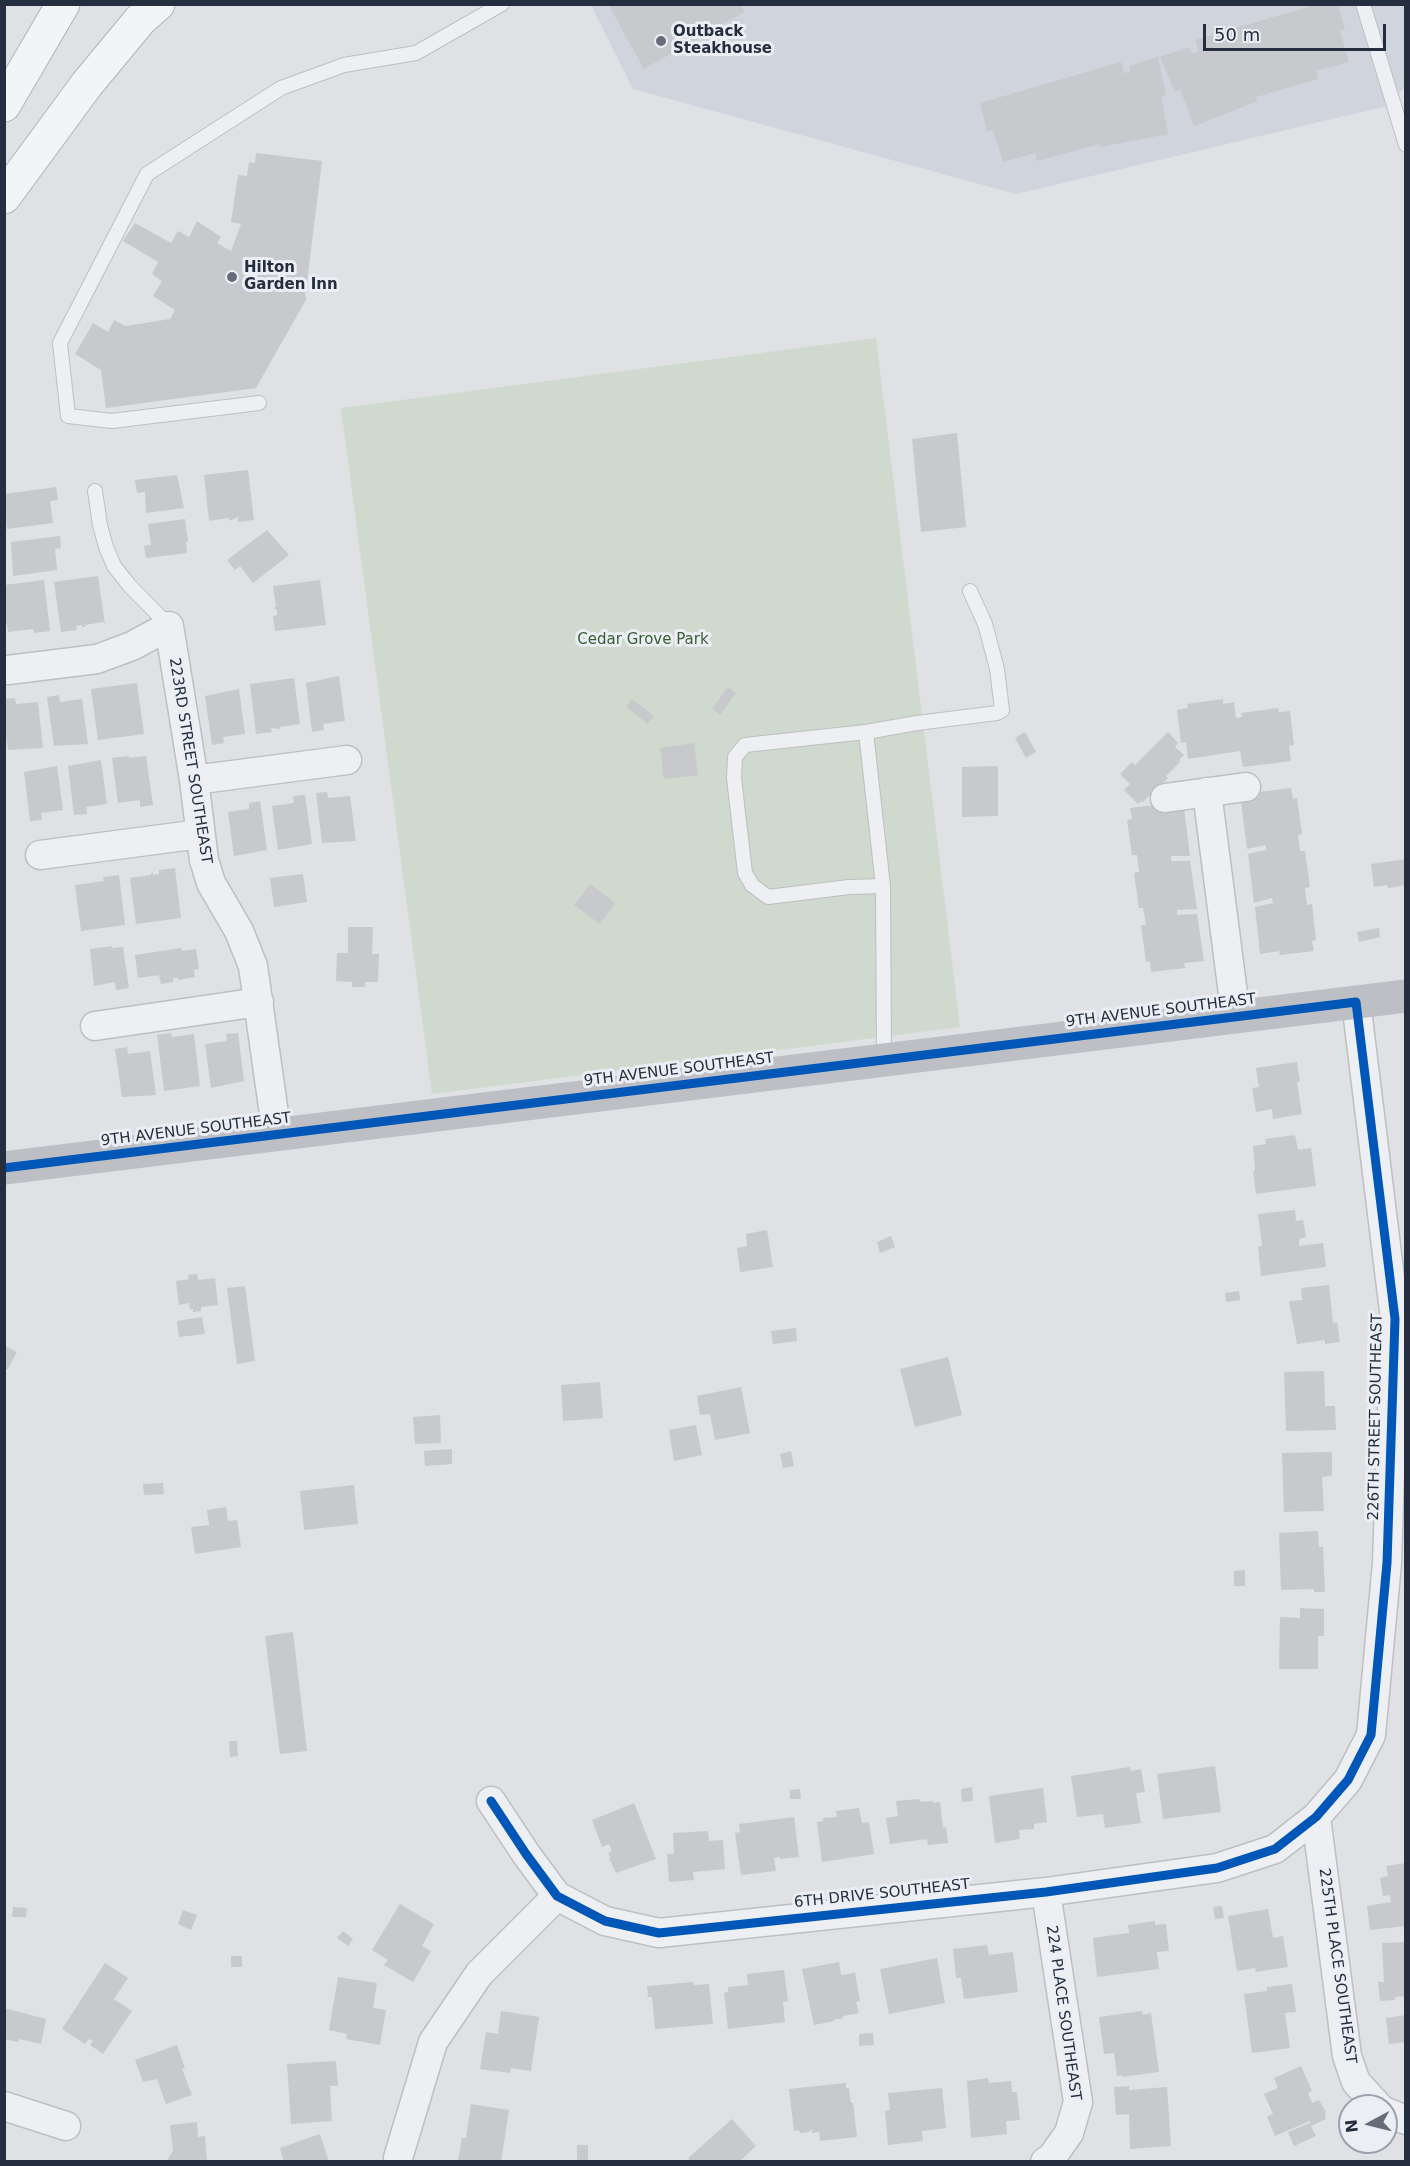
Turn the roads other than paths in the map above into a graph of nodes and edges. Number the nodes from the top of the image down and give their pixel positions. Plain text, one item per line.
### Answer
1 (39, 4) edge
2 (63, 4) edge
3 (158, 4) edge
4 (502, 4) edge
5 (1363, 4) edge
6 (4, 64) edge
7 (4, 105) edge
8 (1406, 145) edge
9 (4, 197) edge
10 (259, 403) dead end
11 (95, 491) dead end
12 (970, 591) dead end
13 (169, 626) junction
14 (8, 670) dead end
15 (866, 732) junction
16 (347, 760) dead end
17 (194, 780) junction
18 (1246, 787) dead end
19 (1207, 792) junction
20 (1165, 798) dead end
21 (200, 834) junction
22 (40, 855) dead end
23 (883, 886) junction
24 (1406, 996) edge
25 (259, 1002) junction
26 (1356, 1002) junction
27 (1236, 1017) junction
28 (95, 1026) dead end
29 (884, 1060) junction
30 (277, 1135) junction
31 (4, 1168) edge
32 (1400, 1319) edge
33 (1396, 1567) edge
34 (491, 1801) dead end
35 (1316, 1817) junction
36 (1046, 1892) junction
37 (557, 1896) junction
38 (1367, 2094) edge
39 (4, 2106) edge
40 (66, 2126) dead end
41 (398, 2158) dead end
42 (1045, 2162) edge

1 - 6 highway
2 - 7 highway
3 - 9 highway
4 - 10 lane
5 - 8 lane
11 - 13 lane
12 - 15 lane
13 - 14 street
13 - 17 street, 223RD STREET SOUTHEAST
15 - 23 lane
15 - 23 lane
16 - 17 street
17 - 21 street, 223RD STREET SOUTHEAST
18 - 19 street
19 - 20 street
19 - 27 street
21 - 22 street
21 - 25 street, 223RD STREET SOUTHEAST
23 - 29 lane
24 - 26 main road, 9TH AVENUE SOUTHEAST
25 - 28 street
25 - 30 street, 223RD STREET SOUTHEAST
26 - 27 main road, 9TH AVENUE SOUTHEAST
26 - 32 street, 226TH STREET SOUTHEAST
27 - 29 main road, 9TH AVENUE SOUTHEAST
29 - 30 main road, 9TH AVENUE SOUTHEAST
30 - 31 main road, 9TH AVENUE SOUTHEAST
32 - 33 street, 226TH STREET SOUTHEAST
33 - 35 street, 226TH STREET SOUTHEAST
34 - 37 street, 6TH DRIVE SOUTHEAST
35 - 36 street, 6TH DRIVE SOUTHEAST
35 - 38 street, 225TH PLACE SOUTHEAST
36 - 37 street, 6TH DRIVE SOUTHEAST
36 - 42 street, 224 PLACE SOUTHEAST
37 - 41 street
39 - 40 street

